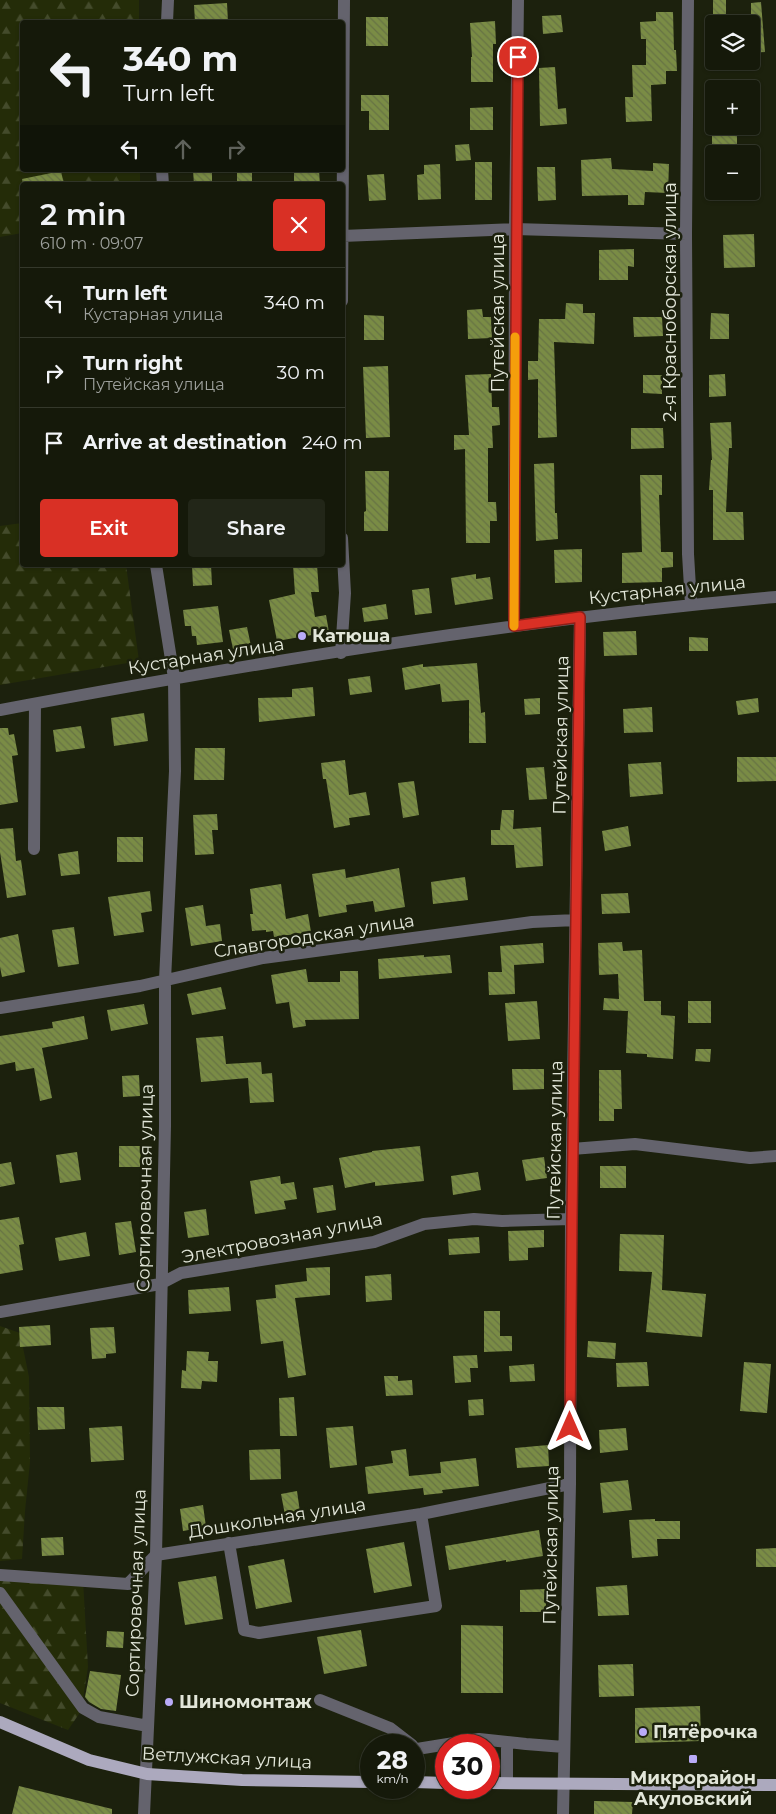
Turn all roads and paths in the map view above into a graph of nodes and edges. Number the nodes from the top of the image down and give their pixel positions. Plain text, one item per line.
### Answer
1 (168, 0) edge
2 (344, 0) edge
3 (518, 0) edge
4 (688, 0) edge
5 (167, 20) edge
6 (344, 20) edge
7 (515, 228) junction
8 (686, 234) junction
9 (345, 236) edge
10 (156, 567) edge
11 (344, 567) edge
12 (776, 597) edge
13 (691, 604) junction
14 (580, 617) junction
15 (514, 626) junction
16 (341, 652) junction
17 (174, 678) junction
18 (35, 704) junction
19 (0, 710) edge
20 (34, 849) dead end
21 (576, 920) junction
22 (165, 980) junction
23 (0, 1008) edge
24 (572, 1149) junction
25 (776, 1156) edge
26 (572, 1219) junction
27 (160, 1284) junction
28 (0, 1312) edge
29 (570, 1484) junction
30 (421, 1514) junction
31 (229, 1543) junction
32 (156, 1555) junction
33 (0, 1575) edge
34 (0, 1593) edge
35 (320, 1700) dead end
36 (0, 1722) edge
37 (148, 1726) junction
38 (398, 1734) edge
39 (507, 1742) junction
40 (425, 1745) edge
41 (564, 1747) junction
42 (147, 1774) junction
43 (360, 1782) edge
44 (500, 1784) edge
45 (507, 1784) junction
46 (564, 1784) junction
47 (776, 1785) edge
48 (144, 1814) edge
49 (563, 1814) edge

1 - 5 street
2 - 6 street
3 - 7 street, Путейская улица
4 - 8 street, 2-я Красноборская улица
7 - 8 street
7 - 9 street
7 - 15 street, Путейская улица
8 - 13 street, 2-я Красноборская улица
10 - 17 street, Сортировочная улица
11 - 16 street
12 - 13 street, Кустарная улица
13 - 14 street, Кустарная улица
14 - 15 street, Кустарная улица
14 - 21 street, Путейская улица
15 - 16 street, Кустарная улица
16 - 17 street, Кустарная улица
17 - 18 street, Кустарная улица
17 - 22 street, Сортировочная улица
18 - 19 street, Кустарная улица
18 - 20 street
21 - 22 street, Славгородская улица
21 - 24 street, Путейская улица
22 - 23 street, Славгородская улица
22 - 27 street, Сортировочная улица
24 - 25 street
24 - 26 street, Путейская улица
26 - 27 street, Электровозная улица
26 - 29 street, Путейская улица
27 - 28 street, Электровозная улица
27 - 32 street, Сортировочная улица
29 - 30 street, Дошкольная улица
29 - 41 street, Путейская улица
30 - 31 street, Дошкольная улица
30 - 31 street
31 - 32 street, Дошкольная улица
32 - 33 street
32 - 37 street, Сортировочная улица
34 - 37 street
35 - 38 street
36 - 42 main road, Ветлужская улица
37 - 42 street, Сортировочная улица
39 - 40 street
39 - 41 street
39 - 45 street
41 - 46 street, Путейская улица
42 - 43 main road, Ветлужская улица
42 - 48 street, Сортировочная улица
44 - 45 main road
45 - 46 main road
46 - 47 main road
46 - 49 street, Путейская улица

